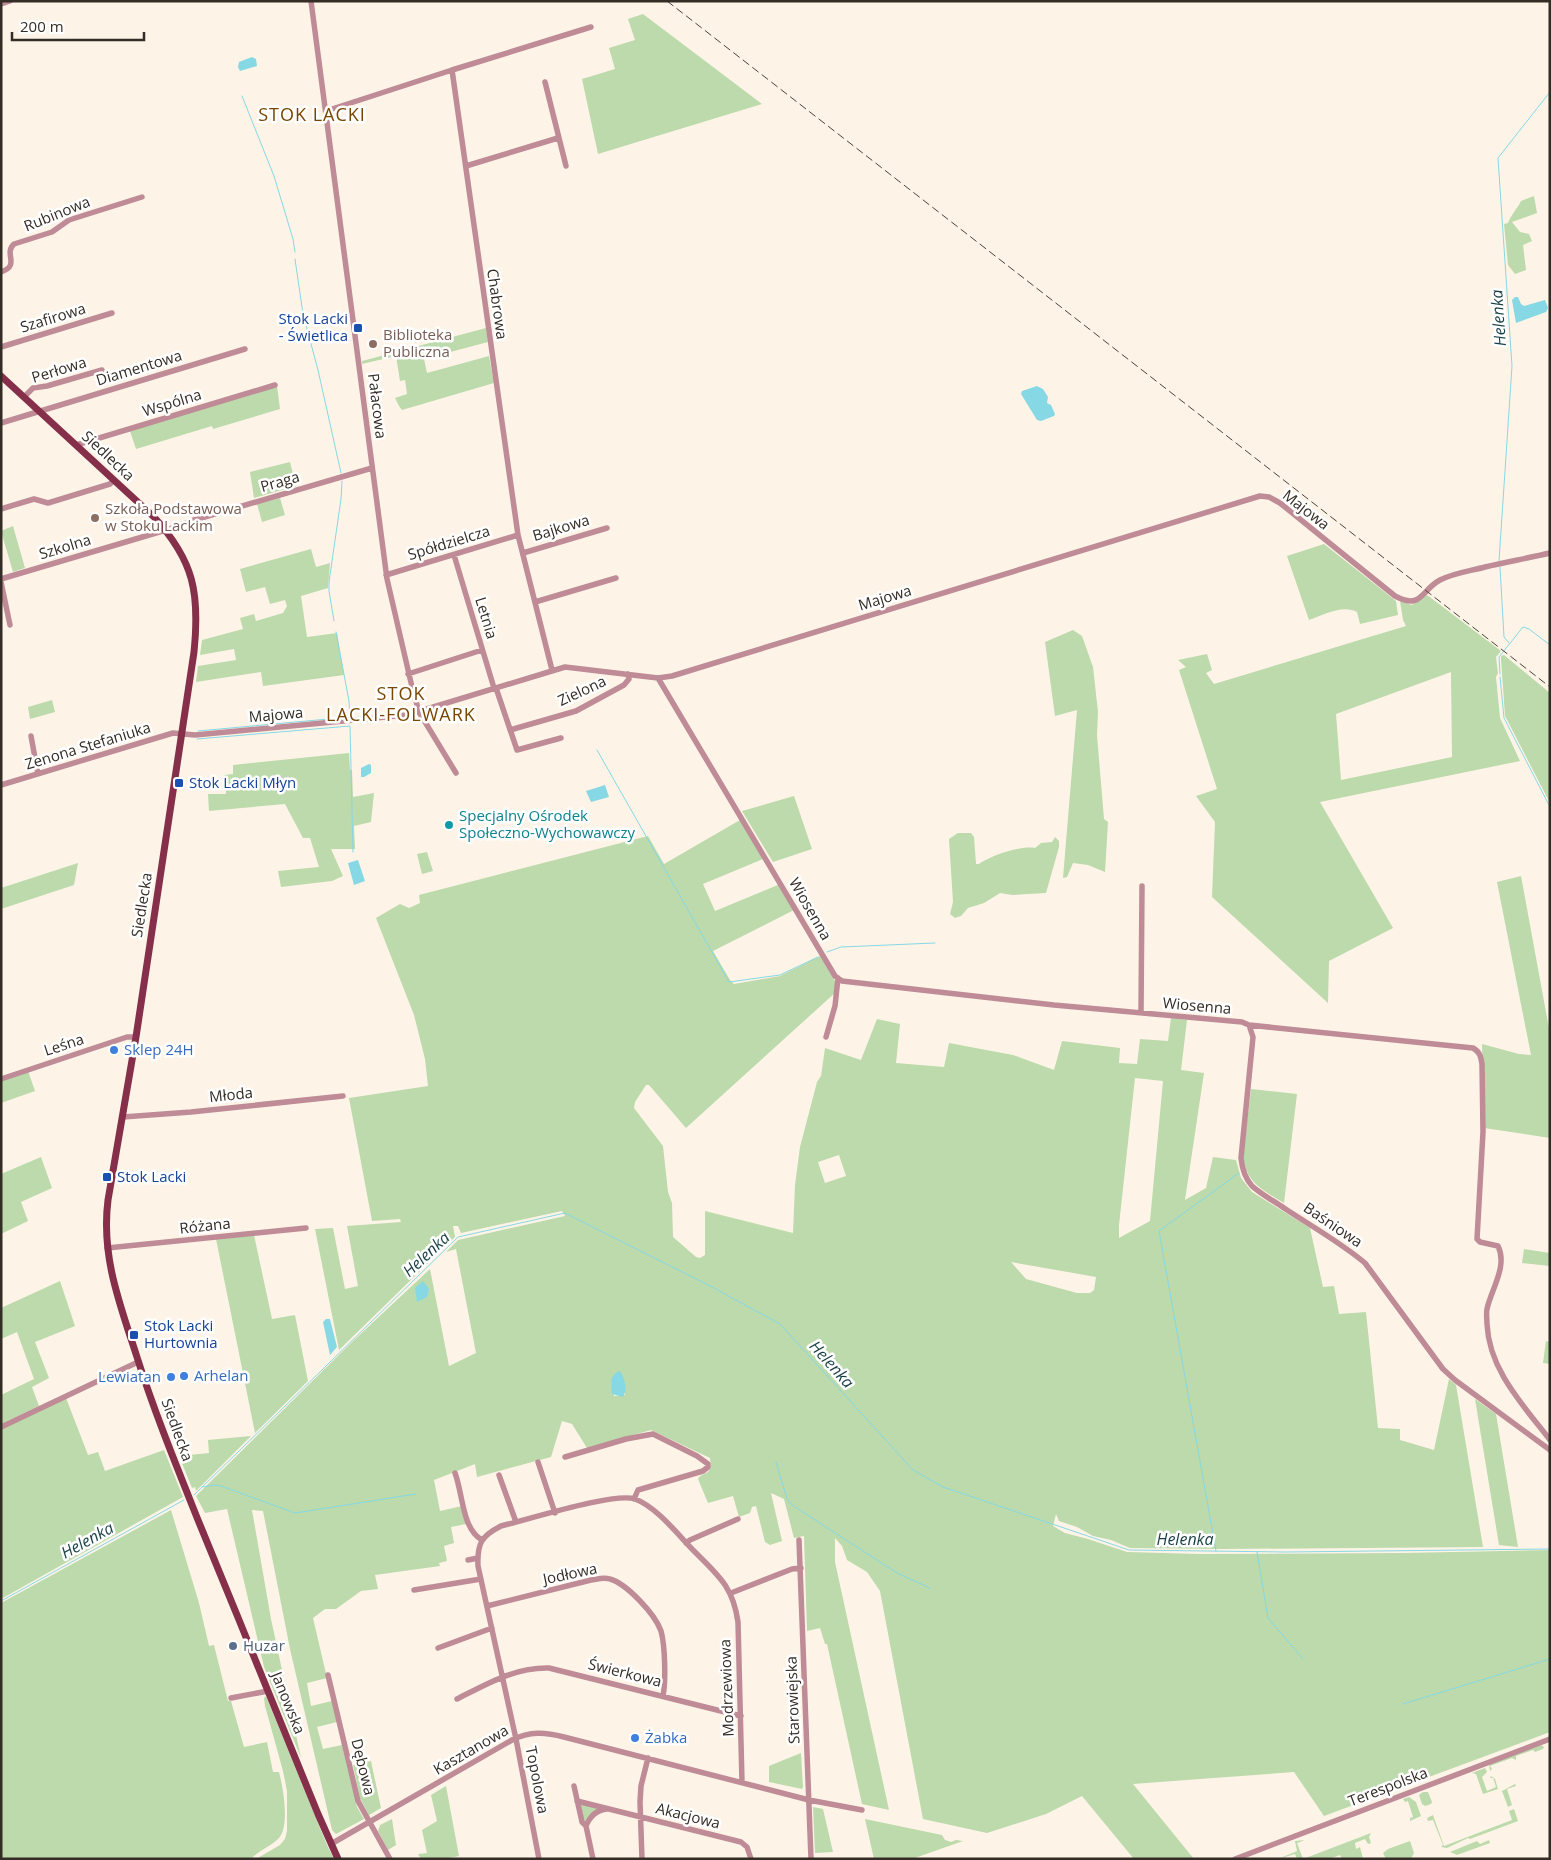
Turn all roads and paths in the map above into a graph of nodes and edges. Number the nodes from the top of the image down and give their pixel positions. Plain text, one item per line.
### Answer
1 (10, 1) edge
2 (311, 1) edge
3 (1, 4) edge
4 (591, 27) dead end
5 (452, 70) junction
6 (544, 82) dead end
7 (326, 111) junction
8 (558, 138) junction
9 (466, 166) junction
10 (566, 166) dead end
11 (142, 197) dead end
12 (1, 272) edge
13 (112, 312) dead end
14 (1, 347) edge
15 (245, 349) dead end
16 (102, 370) dead end
17 (1, 376) edge
18 (275, 385) dead end
19 (24, 397) junction
20 (39, 411) junction
21 (1, 423) edge
22 (76, 445) junction
23 (372, 468) junction
24 (114, 480) junction
25 (1, 509) edge
26 (607, 528) dead end
27 (166, 530) junction
28 (518, 535) junction
29 (523, 553) junction
30 (1550, 553) edge
31 (454, 555) junction
32 (386, 575) junction
33 (616, 578) dead end
34 (1, 581) edge
35 (535, 602) junction
36 (10, 625) dead end
37 (482, 650) junction
38 (552, 670) junction
39 (408, 674) junction
40 (628, 674) junction
41 (658, 678) junction
42 (495, 688) junction
43 (419, 712) junction
44 (510, 730) junction
45 (182, 734) junction
46 (30, 736) dead end
47 (561, 738) dead end
48 (456, 773) dead end
49 (38, 774) junction
50 (1, 785) edge
51 (1142, 886) dead end
52 (838, 978) junction
53 (1141, 1014) junction
54 (1249, 1026) junction
55 (136, 1037) junction
56 (826, 1037) dead end
57 (1, 1079) edge
58 (343, 1096) dead end
59 (123, 1117) junction
60 (306, 1228) dead end
61 (107, 1248) junction
62 (138, 1362) junction
63 (1, 1427) edge
64 (1550, 1440) edge
65 (1550, 1450) edge
66 (565, 1457) dead end
67 (538, 1462) dead end
68 (455, 1473) dead end
69 (498, 1475) dead end
70 (634, 1499) junction
71 (191, 1503) joint
72 (555, 1512) junction
73 (738, 1519) dead end
74 (516, 1522) junction
75 (482, 1540) junction
76 (800, 1540) dead end
77 (686, 1543) junction
78 (478, 1558) junction
79 (468, 1560) dead end
80 (801, 1568) junction
81 (481, 1578) junction
82 (414, 1590) dead end
83 (731, 1593) junction
84 (487, 1606) junction
85 (492, 1628) junction
86 (438, 1648) dead end
87 (328, 1675) dead end
88 (502, 1677) junction
89 (268, 1691) junction
90 (663, 1696) junction
91 (231, 1698) dead end
92 (457, 1699) dead end
93 (741, 1716) junction
94 (516, 1738) junction
95 (1550, 1739) edge
96 (648, 1758) junction
97 (742, 1782) junction
98 (574, 1786) dead end
99 (809, 1800) junction
100 (577, 1801) junction
101 (609, 1809) junction
102 (862, 1810) dead end
103 (640, 1816) junction
104 (370, 1822) junction
105 (586, 1826) junction
106 (331, 1844) junction
107 (338, 1859) edge
108 (390, 1859) edge
109 (539, 1859) edge
110 (593, 1859) edge
111 (642, 1859) edge
112 (751, 1859) edge
113 (811, 1859) edge
114 (1235, 1859) edge

1 - 3 street
2 - 7 street, Pałacowa
4 - 5 street
5 - 7 street
5 - 9 street, Chabrowa
6 - 8 street
7 - 23 street, Pałacowa
8 - 9 street
8 - 10 street
9 - 28 street, Chabrowa
11 - 12 street, Rubinowa
13 - 14 street, Szafirowa
15 - 20 street, Diamentowa
16 - 19 street, Perłowa
17 - 19 main road, Siedlecka
18 - 22 street, Wspólna
19 - 20 main road, Siedlecka
20 - 21 street, Diamentowa
20 - 22 main road, Siedlecka
22 - 24 main road, Siedlecka
23 - 27 street, Praga
23 - 32 street, Pałacowa
24 - 25 street
24 - 27 main road, Siedlecka
26 - 29 street, Bajkowa
27 - 34 street, Szkolna
27 - 45 main road, Siedlecka
28 - 29 street, Chabrowa
28 - 31 street, Spółdzielcza
29 - 35 street, Chabrowa
30 - 41 street, Majowa
31 - 32 street, Spółdzielcza
31 - 37 street, Letnia
32 - 39 street, Pałacowa
33 - 35 street
34 - 36 street
35 - 38 street, Chabrowa
37 - 39 street
37 - 42 street, Letnia
38 - 40 street, Majowa
38 - 42 street, Majowa
39 - 43 street, Pałacowa
40 - 41 street, Majowa
40 - 44 street, Zielona
41 - 52 street, Wiosenna
42 - 43 street, Majowa
42 - 44 street, Letnia
43 - 45 street, Majowa
43 - 48 street, Pałacowa
44 - 47 street, Letnia
45 - 49 street, Zenona Stefaniuka
45 - 55 main road, Siedlecka
46 - 49 street
49 - 50 street, Zenona Stefaniuka
51 - 53 street
52 - 53 street, Wiosenna
52 - 56 street
53 - 54 street, Wiosenna
54 - 64 street, Wiosenna
54 - 65 street, Baśniowa
55 - 57 street, Leśna
55 - 59 main road, Siedlecka
58 - 59 street, Młoda
59 - 61 main road, Siedlecka
60 - 61 street, Różana
61 - 62 main road, Siedlecka
62 - 63 street
62 - 71 main road, Siedlecka
66 - 70 street
67 - 72 street
68 - 75 street
69 - 74 street
70 - 72 street
70 - 77 street, Modrzewiowa
71 - 89 main road, Janowska
72 - 74 street
73 - 77 street
74 - 75 street
75 - 78 street, Topolowa
76 - 80 street, Starowiejska
77 - 83 street, Modrzewiowa
78 - 79 street
78 - 81 street, Topolowa
80 - 83 street
80 - 99 street, Starowiejska
81 - 82 street
81 - 84 street, Topolowa
83 - 93 street, Modrzewiowa
84 - 85 street, Topolowa
84 - 90 street, Jodłowa
85 - 86 street
85 - 88 street, Topolowa
87 - 104 street, Dębowa
88 - 90 street, Świerkowa
88 - 92 street
88 - 94 street, Topolowa
89 - 91 street
89 - 106 main road, Janowska
90 - 93 street, Świerkowa
93 - 97 street, Modrzewiowa
94 - 96 street, Kasztanowa
94 - 104 street, Kasztanowa
94 - 109 street, Topolowa
95 - 114 street, Terespolska
96 - 97 street, Kasztanowa
96 - 103 street
97 - 99 street, Kasztanowa
98 - 100 street
99 - 102 street, Kasztanowa
99 - 113 street, Starowiejska
100 - 101 street, Akacjowa
100 - 105 street
101 - 103 street, Akacjowa
101 - 105 street
103 - 111 street
103 - 112 street, Akacjowa
104 - 106 street, Kasztanowa
104 - 108 street, Dębowa
105 - 110 street
106 - 107 main road, Janowska

